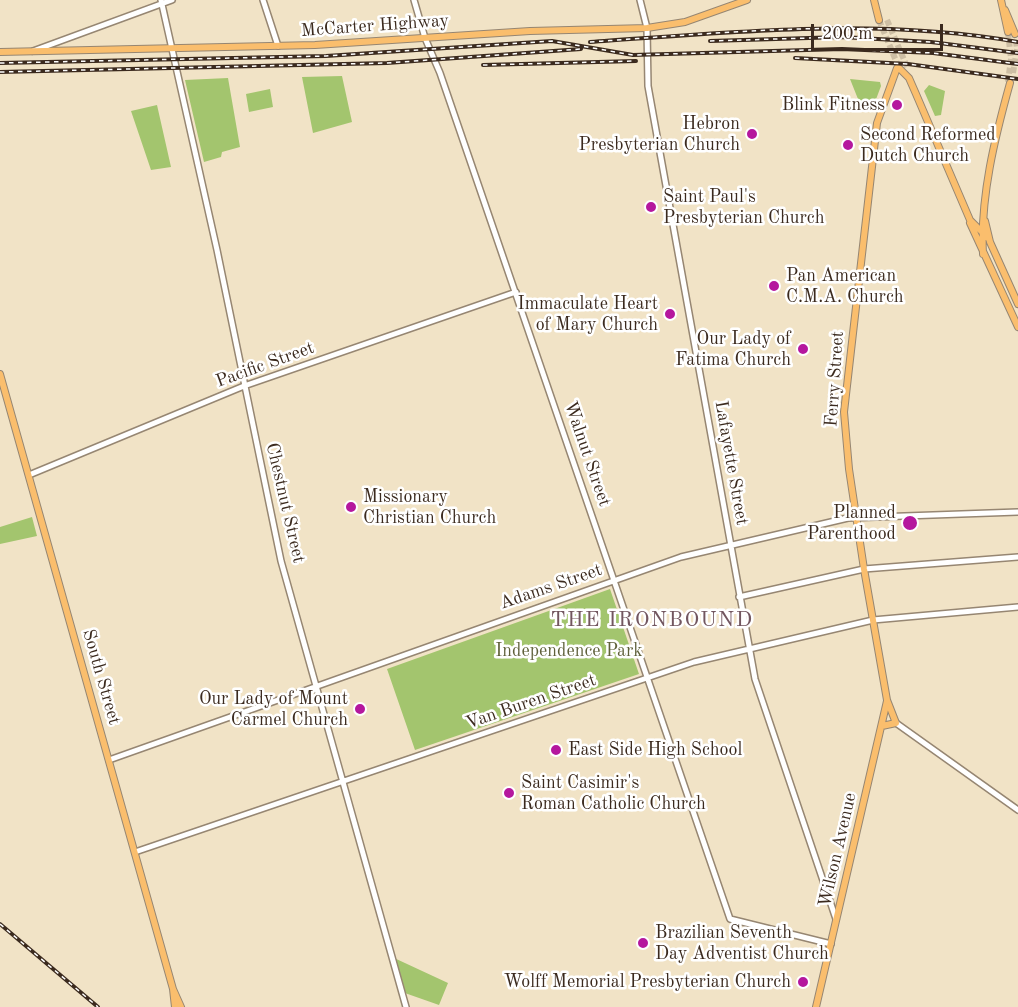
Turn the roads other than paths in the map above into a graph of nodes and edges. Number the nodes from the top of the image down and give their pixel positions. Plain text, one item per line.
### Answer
1 (172, 0) edge
2 (263, 0) edge
3 (414, 0) edge
4 (640, 0) edge
5 (747, 0) edge
6 (874, 0) edge
7 (162, 2) edge
8 (1001, 2) edge
9 (879, 12) junction
10 (879, 20) tunnel mouth
11 (887, 20) tunnel mouth
12 (647, 28) junction
13 (1011, 33) tunnel mouth
14 (425, 38) junction
15 (278, 46) junction
16 (171, 49) junction
17 (31, 51) junction
18 (0, 52) edge
19 (908, 69) tunnel mouth
20 (909, 78) junction
21 (1009, 82) tunnel mouth
22 (965, 208) junction
23 (983, 214) junction
24 (970, 220) junction
25 (982, 234) junction
26 (990, 240) junction
27 (983, 254) junction
28 (516, 292) junction
29 (1018, 304) edge
30 (1018, 327) edge
31 (0, 374) edge
32 (244, 386) junction
33 (29, 475) junction
34 (1018, 512) edge
35 (855, 517) junction
36 (730, 545) junction
37 (1018, 556) edge
38 (864, 569) junction
39 (614, 580) junction
40 (740, 597) junction
41 (1018, 607) edge
42 (873, 620) junction
43 (749, 649) junction
44 (648, 678) junction
45 (317, 687) junction
46 (888, 700) junction
47 (896, 723) junction
48 (882, 726) junction
49 (109, 760) junction
50 (343, 781) junction
51 (1018, 810) edge
52 (135, 852) junction
53 (836, 921) junction
54 (831, 944) junction
55 (173, 989) junction
56 (175, 1007) edge
57 (181, 1007) edge
58 (406, 1007) edge
59 (816, 1007) edge

1 - 7 street
2 - 15 street
3 - 14 street, Walnut Street
4 - 12 street, Lafayette Street
5 - 12 main road, McCarter Highway
6 - 9 main road
7 - 16 street, Chestnut Street
7 - 17 street
8 - 13 main road
9 - 10 main road
9 - 11 main road
12 - 14 main road, McCarter Highway
12 - 36 street, Lafayette Street
14 - 15 main road, McCarter Highway
14 - 28 street, Walnut Street
15 - 16 main road, McCarter Highway
16 - 17 main road, McCarter Highway
16 - 32 street, Chestnut Street
17 - 18 main road, McCarter Highway
19 - 20 main road
20 - 22 main road
20 - 35 main road, Ferry Street
21 - 23 main road
22 - 23 main road
22 - 24 main road
23 - 25 main road
23 - 26 main road
24 - 25 main road
24 - 27 main road
25 - 26 main road
25 - 27 main road
26 - 29 main road
27 - 30 main road
28 - 32 street, Pacific Street
28 - 39 street, Walnut Street
31 - 33 main road, South Street
32 - 33 street, Pacific Street
32 - 45 street, Chestnut Street
33 - 49 main road, South Street
34 - 35 street, Adams Street
35 - 36 street, Adams Street
35 - 38 main road, Ferry Street
36 - 39 street, Adams Street
36 - 40 street, Lafayette Street
37 - 38 street
38 - 40 street
38 - 42 main road, Ferry Street
39 - 44 street, Walnut Street
39 - 45 street, Adams Street
40 - 43 street, Lafayette Street
41 - 42 street, Van Buren Street
42 - 43 street, Van Buren Street
42 - 46 main road, Ferry Street
43 - 44 street, Van Buren Street
43 - 53 street, Lafayette Street
44 - 50 street, Van Buren Street
44 - 54 street, Walnut Street
45 - 49 street, Adams Street
45 - 50 street, Chestnut Street
46 - 47 main road, Ferry Street
46 - 48 main road, Wilson Avenue
47 - 48 main road
47 - 51 street
48 - 53 main road, Wilson Avenue
49 - 52 main road, South Street
50 - 52 street, Van Buren Street
50 - 58 street, Chestnut Street
52 - 55 main road, South Street
53 - 54 main road, Wilson Avenue
54 - 59 main road, Wilson Avenue
55 - 56 main road, South Street
55 - 57 main road, South Street

